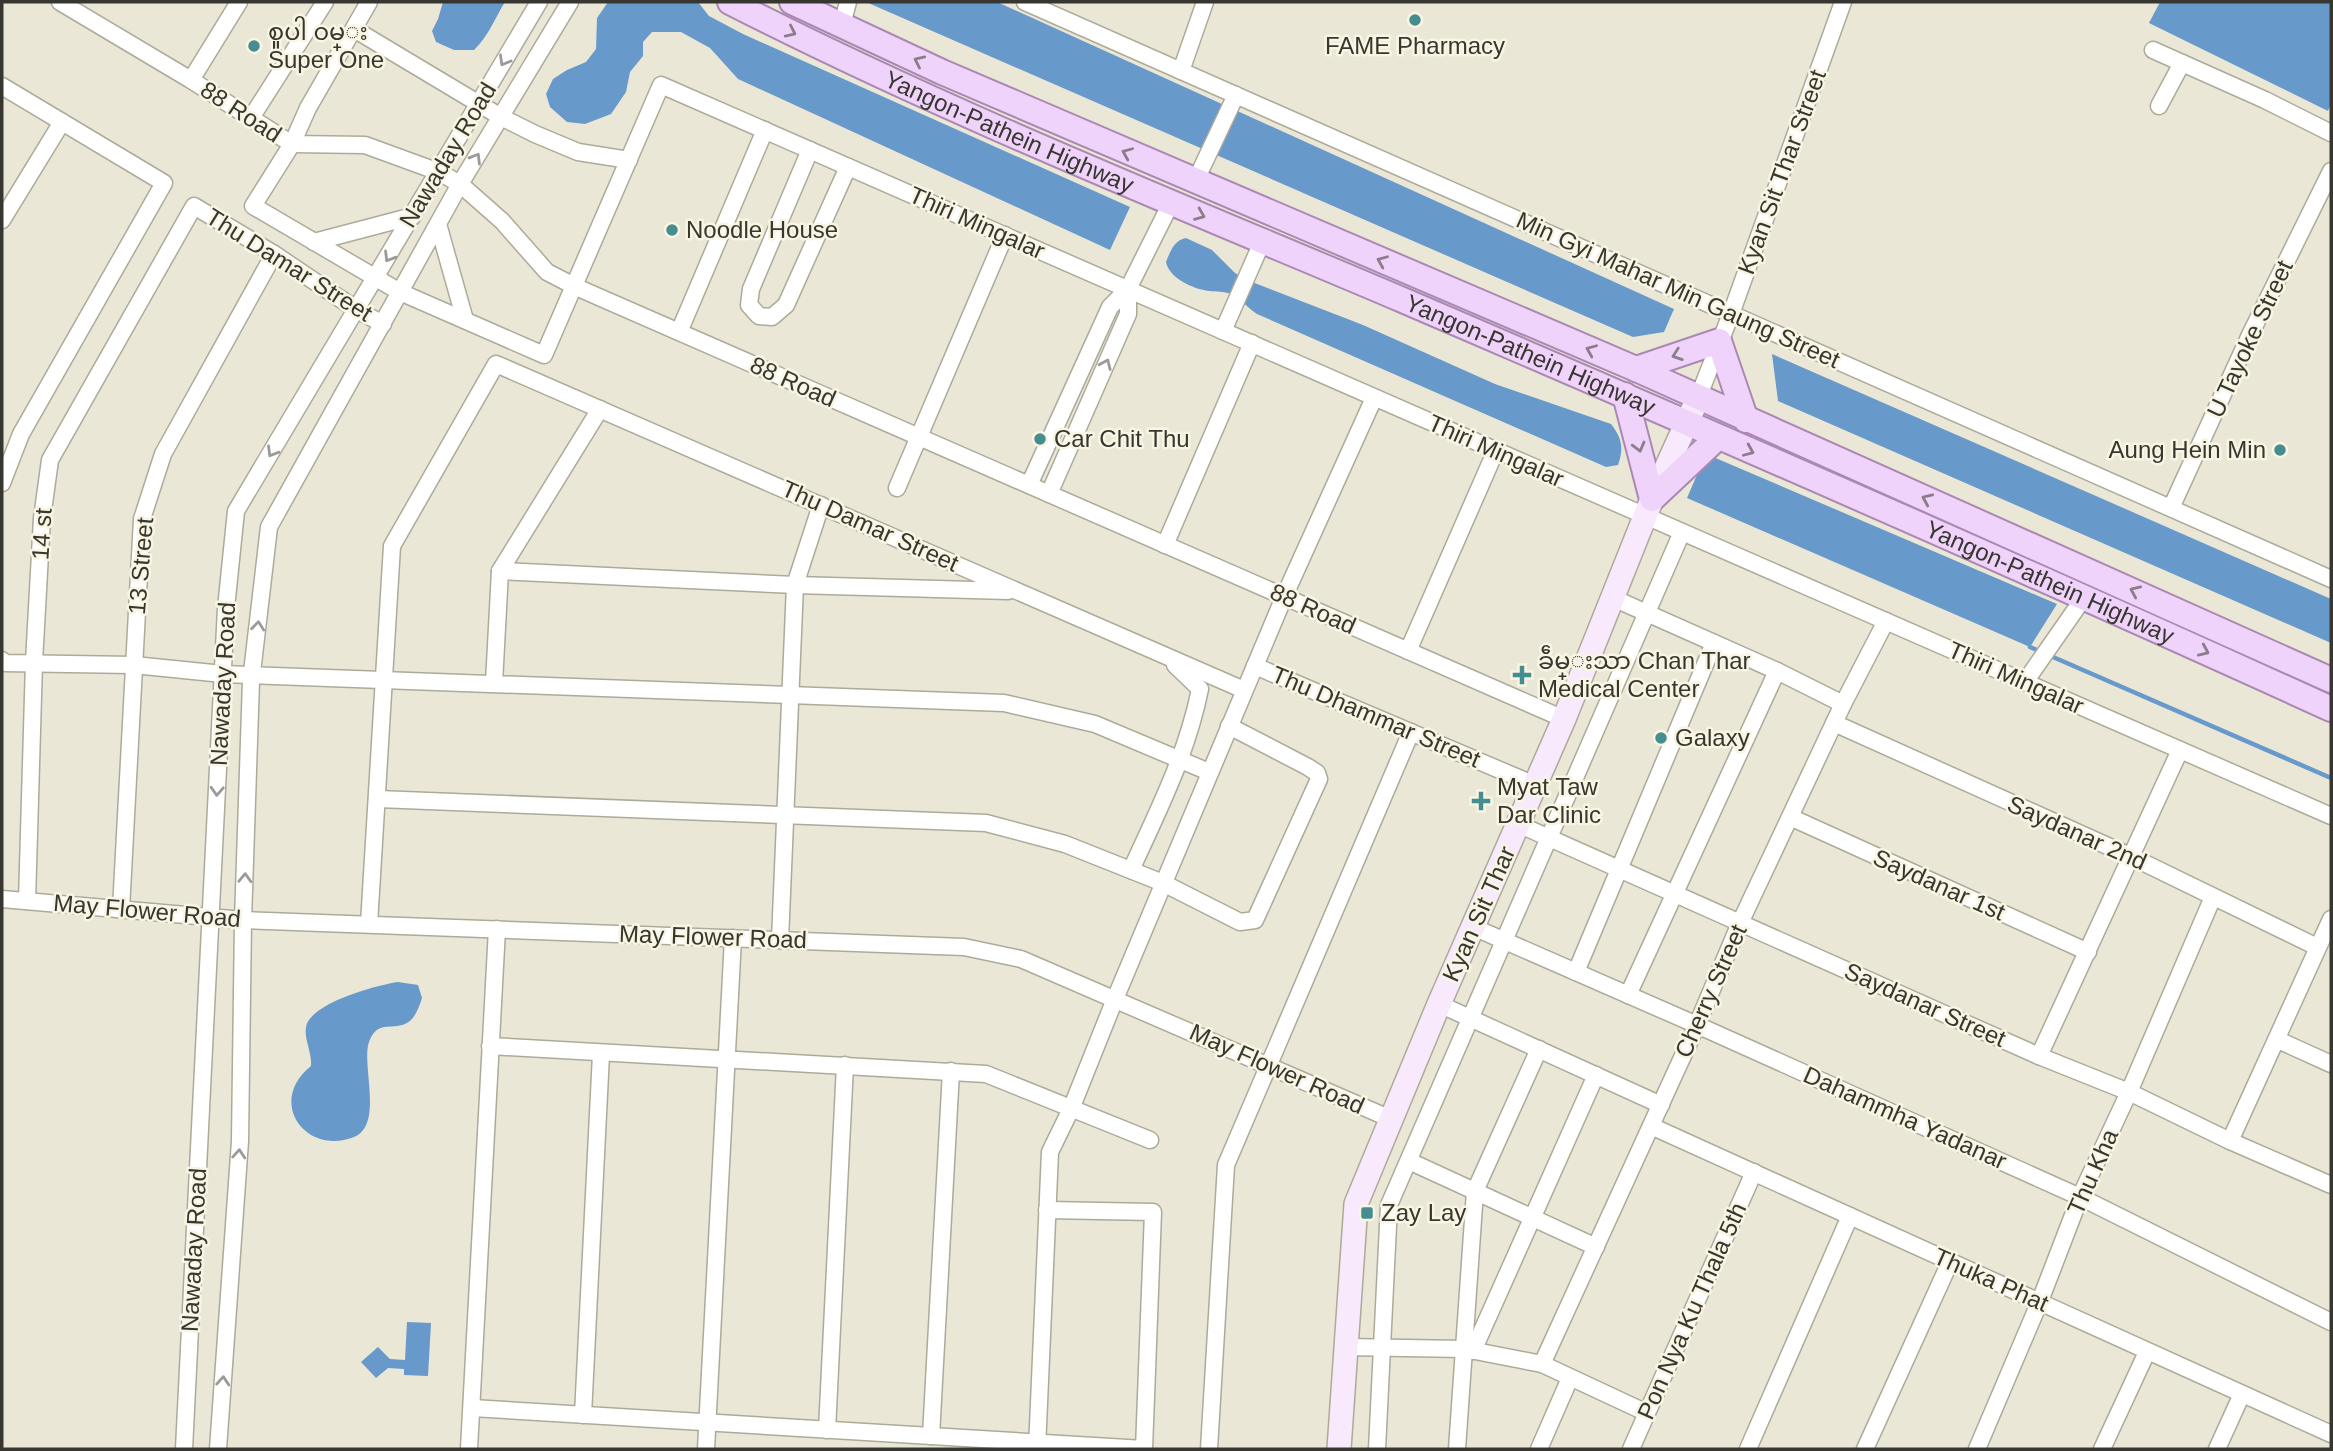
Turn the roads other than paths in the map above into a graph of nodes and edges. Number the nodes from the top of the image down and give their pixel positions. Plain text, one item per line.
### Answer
1 (60, 2) edge
2 (239, 2) edge
3 (325, 2) edge
4 (369, 2) edge
5 (539, 2) edge
6 (570, 2) edge
7 (730, 2) edge
8 (792, 2) edge
9 (1025, 2) edge
10 (1205, 2) edge
11 (1843, 2) edge
12 (79, 7) edge
13 (845, 13) edge
14 (354, 29) junction
15 (2153, 50) dead end
16 (2182, 63) junction
17 (1181, 71) junction
18 (191, 80) junction
19 (2, 86) edge
20 (1234, 100) junction
21 (479, 104) junction
22 (2160, 106) dead end
23 (501, 117) junction
24 (251, 118) junction
25 (62, 122) junction
26 (765, 130) junction
27 (2331, 133) edge
28 (292, 144) junction
29 (810, 150) junction
30 (629, 160) junction
31 (848, 167) junction
32 (2331, 171) edge
33 (439, 172) junction
34 (1195, 182) junction
35 (460, 184) junction
36 (1171, 203) junction
37 (194, 206) joint
38 (413, 216) junction
39 (2, 220) edge
40 (438, 224) junction
41 (1005, 236) junction
42 (1263, 240) junction
43 (314, 242) junction
44 (274, 254) junction
45 (375, 279) junction
46 (576, 287) junction
47 (1128, 289) junction
48 (400, 292) junction
49 (357, 310) junction
50 (1731, 314) junction
51 (465, 320) junction
52 (383, 324) junction
53 (1223, 331) junction
54 (679, 332) junction
55 (1718, 341) junction
56 (1252, 343) junction
57 (1636, 369) junction
58 (1072, 391) junction
59 (1625, 395) junction
60 (1091, 398) junction
61 (1374, 398) junction
62 (1698, 398) junction
63 (600, 409) junction
64 (1746, 420) junction
65 (1687, 423) junction
66 (919, 437) junction
67 (1718, 437) junction
68 (1496, 450) junction
69 (2, 483) edge
70 (1029, 485) junction
71 (897, 488) dead end
72 (1049, 494) junction
73 (821, 505) junction
74 (1648, 507) junction
75 (2171, 508) junction
76 (1682, 532) junction
77 (1165, 545) junction
78 (500, 571) junction
79 (2331, 579) edge
80 (795, 585) junction
81 (1018, 591) junction
82 (2085, 596) junction
83 (1284, 597) junction
84 (1612, 598) junction
85 (1647, 613) junction
86 (1886, 621) junction
87 (1714, 643) junction
88 (1408, 651) junction
89 (1160, 653) junction
90 (2, 660) edge
91 (34, 662) junction
92 (134, 665) junction
93 (1255, 666) junction
94 (1777, 671) junction
95 (223, 674) junction
96 (252, 675) junction
97 (386, 679) junction
98 (2331, 680) edge
99 (2025, 682) junction
100 (494, 683) junction
101 (1244, 690) junction
102 (792, 695) junction
103 (1843, 704) junction
104 (2331, 709) edge
105 (1564, 719) junction
106 (1834, 723) junction
107 (1229, 726) junction
108 (1411, 732) junction
109 (2180, 750) junction
110 (1181, 761) junction
111 (1209, 772) junction
112 (1535, 785) junction
113 (378, 799) junction
114 (787, 814) junction
115 (2331, 816) edge
116 (1790, 817) junction
117 (1518, 824) junction
118 (1549, 838) junction
119 (2132, 857) junction
120 (1131, 870) junction
121 (1620, 870) junction
122 (1163, 883) junction
123 (1675, 894) junction
124 (2213, 897) junction
125 (2, 899) edge
126 (27, 901) junction
127 (121, 909) junction
128 (210, 917) junction
129 (2331, 919) edge
130 (243, 920) junction
131 (1741, 923) junction
132 (369, 924) junction
133 (1473, 927) junction
134 (496, 929) junction
135 (733, 938) junction
136 (780, 940) junction
137 (1504, 941) junction
138 (2317, 947) junction
139 (2088, 952) junction
140 (1576, 972) junction
141 (1628, 995) junction
142 (1115, 999) junction
143 (1439, 1004) junction
144 (1471, 1018) junction
145 (1697, 1025) junction
146 (2278, 1040) junction
147 (491, 1046) junction
148 (1539, 1049) junction
149 (601, 1054) junction
150 (2039, 1056) junction
151 (727, 1061) junction
152 (2331, 1064) edge
153 (845, 1065) junction
154 (1270, 1066) junction
155 (951, 1070) junction
156 (1596, 1075) junction
157 (2129, 1092) junction
158 (1661, 1105) junction
159 (1071, 1109) junction
160 (1391, 1119) junction
161 (1651, 1126) junction
162 (1150, 1140) dead end
163 (2231, 1140) junction
164 (1409, 1161) junction
165 (1754, 1172) junction
166 (2331, 1185) edge
167 (1475, 1191) junction
168 (2080, 1197) junction
169 (1046, 1210) junction
170 (1850, 1216) junction
171 (1533, 1218) junction
172 (1596, 1247) junction
173 (1950, 1262) junction
174 (2039, 1301) junction
175 (2331, 1322) edge
176 (1345, 1347) junction
177 (1381, 1348) junction
178 (1469, 1350) junction
179 (2147, 1352) junction
180 (1542, 1364) junction
181 (1570, 1378) junction
182 (2242, 1394) junction
183 (472, 1408) junction
184 (1647, 1413) junction
185 (583, 1415) junction
186 (708, 1423) junction
187 (827, 1430) junction
188 (2331, 1434) edge
189 (931, 1436) junction
190 (2331, 1444) edge
191 (1037, 1446) edge
192 (184, 1449) edge
193 (218, 1449) edge
194 (469, 1449) edge
195 (706, 1449) edge
196 (1209, 1449) edge
197 (1339, 1449) edge
198 (1377, 1449) edge
199 (1457, 1449) edge
200 (1539, 1449) edge
201 (1631, 1449) edge
202 (1748, 1449) edge
203 (1865, 1449) edge
204 (1977, 1449) edge
205 (2102, 1449) edge
206 (2217, 1449) edge
207 (2329, 1449) edge

1 - 12 street, 88 Road
2 - 18 street
3 - 24 street
4 - 14 street
5 -> 21 street, Nawaday Road
6 - 23 street, Nawaday Road
7 -> 36 main road, Yangon-Pathein Highway
8 - 13 main road, Yangon-Pathein Highway
9 - 17 street, Min Gyi Mahar Min Gaung Street
10 - 17 street
11 - 50 street, Kyan Sit Thar Street
12 - 18 street, 88 Road
34 -> 13 main road, Yangon-Pathein Highway
14 - 21 street
14 - 28 street
15 - 16 street
16 - 22 street
16 - 27 street
17 - 20 street, Min Gyi Mahar Min Gaung Street
18 - 24 street, 88 Road
19 - 25 street
20 - 34 street
20 - 50 street, Min Gyi Mahar Min Gaung Street
21 - 23 street
21 - 33 street, Nawaday Road
23 - 30 street
35 -> 23 street, Nawaday Road
24 - 28 street, 88 Road
25 - 39 street
25 - 69 street
26 - 29 street, Thiri Mingalar
26 - 30 street, Thiri Mingalar
26 - 54 street
28 - 33 street, 88 Road
28 - 43 street
29 - 31 street, Thiri Mingalar
29 - 31 street
30 - 46 street
31 - 41 street, Thiri Mingalar
32 - 75 street, U Tayoke Street
33 - 35 street, 88 Road
33 - 38 street, Nawaday Road
57 -> 34 main road, Yangon-Pathein Highway
35 - 40 street, Nawaday Road
35 - 46 street, 88 Road
36 -> 42 main road, Yangon-Pathein Highway
36 - 47 street
37 - 44 street, Thu Damar Street
37 - 91 street, 14 st
38 - 43 street
38 -> 45 street, Nawaday Road
40 - 48 street, Nawaday Road
40 - 51 street
41 - 47 street, Thiri Mingalar
41 - 66 street
42 - 53 street
42 - 59 main road, Yangon-Pathein Highway
43 - 45 street
44 - 49 street, Thu Damar Street
44 - 92 street, 13 Street
45 - 48 street
45 - 49 street, Nawaday Road
46 - 51 street
46 - 54 street, 88 Road
47 - 53 street, Thiri Mingalar
47 - 58 street
60 -> 47 street
48 - 51 street
48 - 52 street, Nawaday Road
49 - 52 street, Thu Damar Street
49 -> 95 street, Nawaday Road
50 - 55 street, Kyan Sit Thar Street
50 - 75 street, Min Gyi Mahar Min Gaung Street
96 -> 52 street, Nawaday Road
53 - 56 street, Thiri Mingalar
54 - 66 street, 88 Road
55 -> 57 main road
55 - 62 street, Kyan Sit Thar Street
55 - 64 main road
56 - 61 street, Thiri Mingalar
56 - 77 street
57 - 62 main road, Yangon-Pathein Highway
58 - 60 street
58 - 70 street
59 - 65 main road, Yangon-Pathein Highway
59 -> 74 main road
60 - 72 street
61 - 68 street, Thiri Mingalar
61 - 83 street
62 - 64 main road, Yangon-Pathein Highway
62 - 65 main road, Kyan Sit Thar
63 - 73 street, Thu Damar Street
63 - 78 street
63 - 97 street, Thu Damar Street
98 -> 64 main road, Yangon-Pathein Highway
65 - 67 main road, Yangon-Pathein Highway
65 - 74 main road, Kyan Sit Thar
66 - 70 street, 88 Road
66 - 71 street
67 - 74 main road
67 -> 82 main road, Yangon-Pathein Highway
68 - 74 street, Thiri Mingalar
68 - 88 street
70 - 72 street, 88 Road
72 - 77 street, 88 Road
73 - 80 street
73 - 81 street, Thu Damar Street
74 - 76 street, Thiri Mingalar
74 - 84 main road, Kyan Sit Thar
75 - 79 street, Min Gyi Mahar Min Gaung Street
76 - 85 street
76 - 86 street, Thiri Mingalar
77 - 83 street, 88 Road
78 - 80 street
78 - 100 street
80 - 81 street
80 - 102 street
81 - 89 street, Thu Damar Street
82 - 99 street
82 -> 104 main road, Yangon-Pathein Highway
83 - 88 street, 88 Road
83 - 93 street
84 - 85 street
84 - 105 main road, Kyan Sit Thar
85 - 87 street
85 - 118 street
86 - 99 street, Thiri Mingalar
86 - 103 street, Cherry Street
87 - 94 street
87 - 121 street
88 - 105 street, 88 Road
89 - 101 street, Thu Damar Street
89 - 110 street
90 - 91 street
91 - 92 street
91 - 126 street, 14 st
92 - 95 street
92 - 127 street, 13 Street
93 - 101 street
93 - 108 street, Thu Dhammar Street
94 - 103 street
94 - 123 street
95 - 96 street
95 -> 128 street, Nawaday Road
96 - 97 street
130 -> 96 street, Nawaday Road
97 - 100 street
97 - 113 street
99 - 109 street, Thiri Mingalar
100 - 102 street
101 - 107 street
102 - 110 street
102 - 114 street
103 - 106 street, Cherry Street
105 - 112 main road, Kyan Sit Thar
106 - 116 street, Cherry Street
106 - 119 street, Saydanar 2nd
107 - 111 street
107 - 122 street
108 - 112 street, Thu Dhammar Street
108 - 154 street
109 - 115 street, Thiri Mingalar
109 - 119 street
110 - 111 street
110 - 120 street
111 - 122 street
112 - 117 main road, Kyan Sit Thar
113 - 114 street
113 - 132 street
114 - 120 street
114 - 136 street
116 - 131 street, Cherry Street
116 - 139 street, Saydanar 1st
117 - 118 street, Saydanar Street
117 - 133 main road, Kyan Sit Thar
118 - 121 street, Saydanar Street
118 - 137 street
119 - 124 street, Saydanar 2nd
119 - 139 street
120 - 122 street
121 - 123 street, Saydanar Street
121 - 140 street
122 - 142 street
123 - 131 street, Saydanar Street
123 - 141 street
124 - 138 street, Saydanar 2nd
124 - 157 street, Thu Kha
125 - 126 street, May Flower Road
126 - 127 street, May Flower Road
127 - 128 street, May Flower Road
128 - 130 street, May Flower Road
128 - 192 street, Nawaday Road
129 - 138 street
130 - 132 street, May Flower Road
193 -> 130 street, Nawaday Road
131 - 145 street, Cherry Street
131 - 150 street, Saydanar Street
132 - 134 street, May Flower Road
133 - 137 street, Dahammha Yadanar
133 - 143 main road, Kyan Sit Thar
134 - 135 street, May Flower Road
134 - 147 street
135 - 136 street, May Flower Road
135 - 151 street
136 - 142 street, May Flower Road
137 - 140 street, Dahammha Yadanar
137 - 144 street
138 - 146 street
139 - 150 street
140 - 141 street, Dahammha Yadanar
141 - 145 street, Dahammha Yadanar
142 - 154 street, May Flower Road
142 - 159 street
143 - 144 street
143 - 160 main road, Kyan Sit Thar
144 - 148 street
144 - 164 street
145 - 158 street, Cherry Street
145 - 168 street, Dahammha Yadanar
146 - 152 street
146 - 163 street
147 - 149 street
147 - 183 street
148 - 156 street
148 - 167 street
149 - 151 street
149 - 185 street
150 - 157 street, Saydanar Street
151 - 153 street
151 - 186 street
153 - 155 street
153 - 187 street
154 - 160 street, May Flower Road
154 - 196 street
155 - 159 street
155 - 189 street
156 - 158 street
156 - 171 street
157 - 163 street, Saydanar Street
157 - 168 street, Thu Kha
158 - 161 street, Cherry Street
159 - 162 street
159 - 169 street
160 - 176 main road, Kyan Sit Thar
161 - 165 street, Thuka Phat
161 - 172 street, Cherry Street
163 - 166 street, Saydanar Street
164 - 167 street
164 - 177 street
165 - 170 street, Thuka Phat
165 - 184 street, Pon Nya Ku Thala 5th
167 - 171 street
167 - 178 street
168 - 174 street, Thu Kha
168 - 175 street, Dahammha Yadanar
169 - 191 street
169 - 191 street
170 - 173 street, Thuka Phat
170 - 202 street
171 - 172 street
171 - 178 street
172 - 180 street, Cherry Street
173 - 174 street, Thuka Phat
173 - 203 street
174 - 179 street, Thuka Phat
174 - 204 street, Thu Kha
176 - 177 street
176 - 197 main road, Kyan Sit Thar
177 - 178 street
177 - 198 street
178 - 180 street
178 - 199 street
179 - 182 street, Thuka Phat
179 - 205 street
180 - 181 street
181 - 184 street
181 - 200 street
182 - 188 street, Thuka Phat
182 - 206 street
183 - 185 street
183 - 194 street
184 - 201 street, Pon Nya Ku Thala 5th
185 - 186 street
186 - 187 street
186 - 195 street
187 - 189 street
189 - 191 street
190 - 207 street

